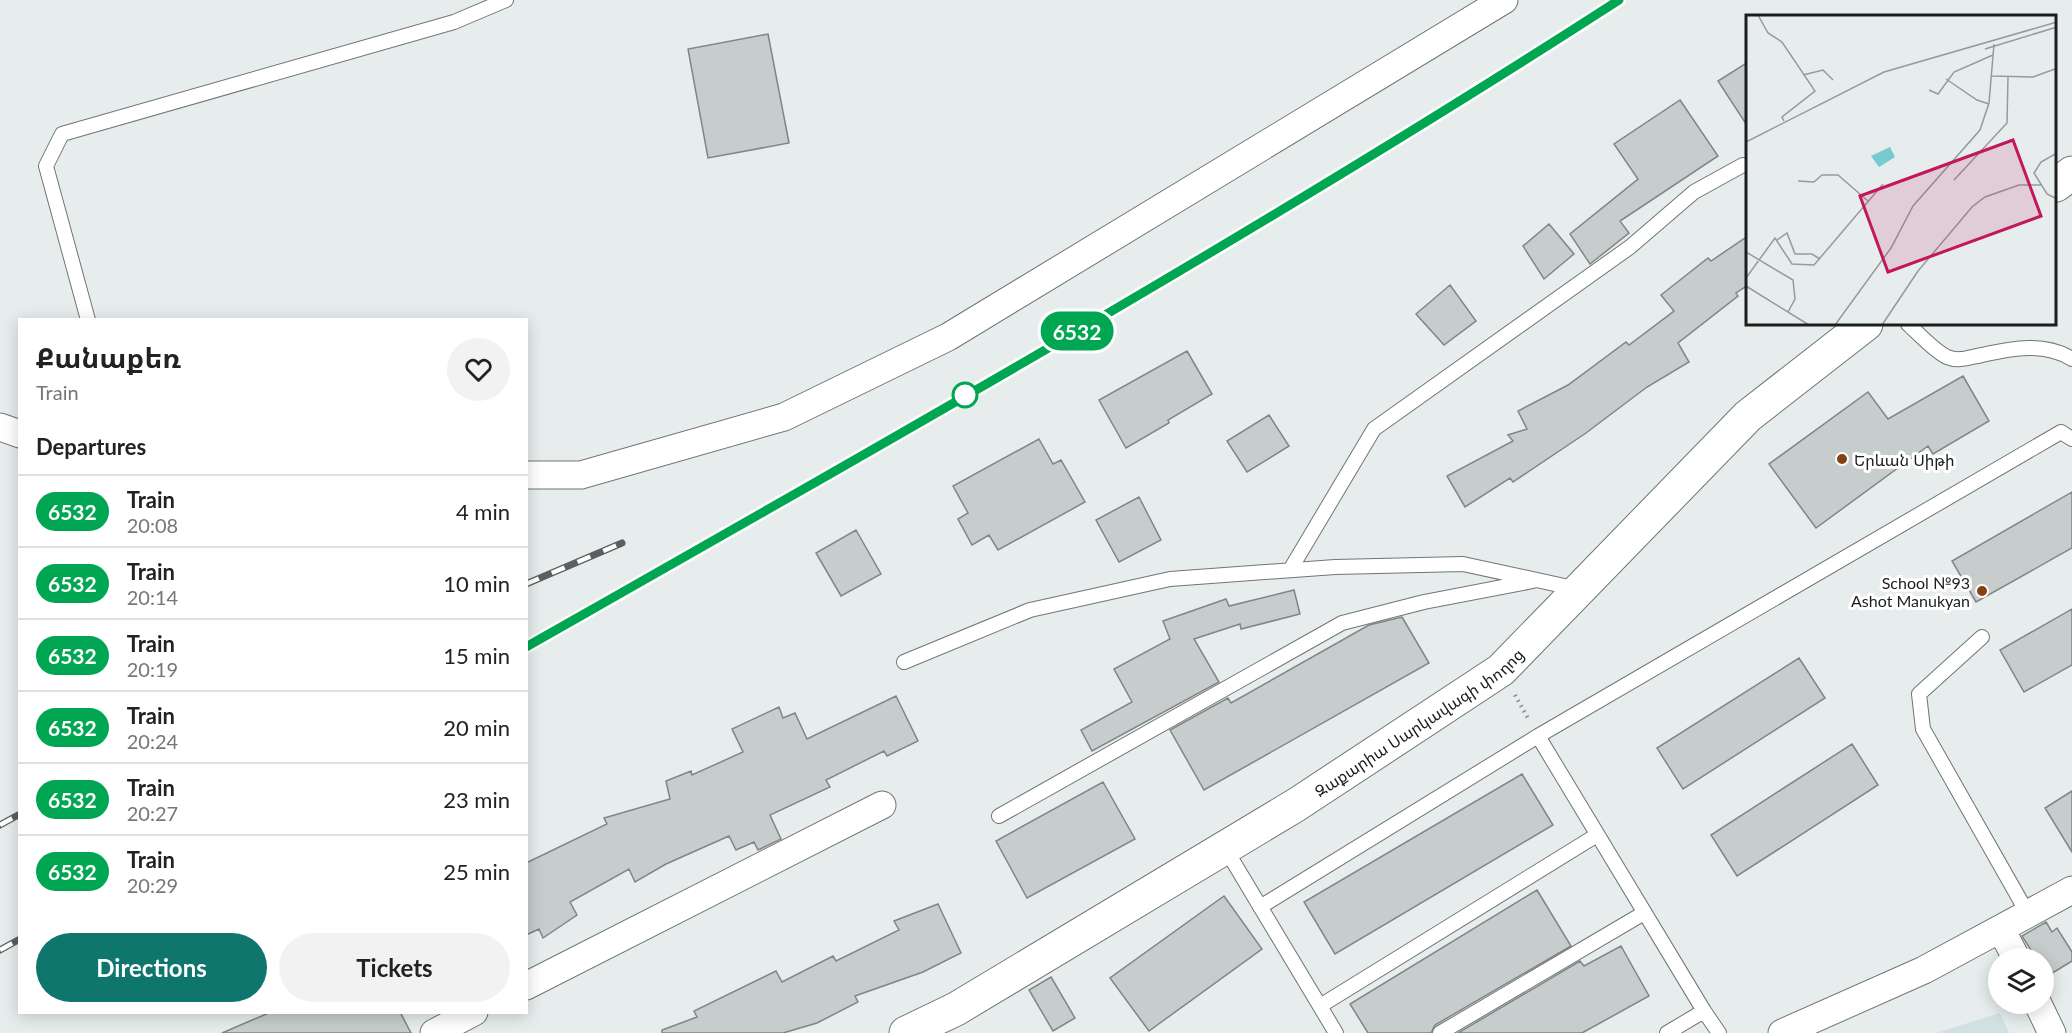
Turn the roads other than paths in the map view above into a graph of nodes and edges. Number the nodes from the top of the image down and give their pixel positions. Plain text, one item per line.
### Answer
1 (506, 0) edge
2 (1504, 0) edge
3 (1743, 165) dead end
4 (2072, 173) edge
5 (2057, 184) edge
6 (87, 318) edge
7 (1863, 326) edge
8 (1910, 326) edge
9 (2072, 359) edge
10 (0, 427) edge
11 (18, 433) edge
12 (2072, 439) edge
13 (528, 475) edge
14 (1290, 570) junction
15 (1538, 580) junction
16 (1578, 589) junction
17 (1982, 637) dead end
18 (904, 662) dead end
19 (1538, 736) junction
20 (882, 805) dead end
21 (999, 816) dead end
22 (1597, 835) junction
23 (1225, 848) junction
24 (2072, 890) edge
25 (1260, 907) junction
26 (1644, 913) junction
27 (2028, 914) junction
28 (2001, 929) junction
29 (2011, 948) edge
30 (528, 985) edge
31 (1320, 1006) junction
32 (1704, 1011) junction
33 (470, 1014) edge
34 (2043, 1014) edge
35 (434, 1033) edge
36 (906, 1033) edge
37 (1336, 1033) edge
38 (1440, 1033) edge
39 (1667, 1033) edge
40 (1719, 1033) edge
41 (1782, 1033) edge
42 (2052, 1033) edge

1 - 6 lane
2 - 13 street
3 - 14 lane
4 - 5 main road
7 - 16 main road, Զաքարիա Սարկավագի փողոց
8 - 9 lane
10 - 11 street
12 - 19 lane
14 - 15 lane
14 - 18 lane
15 - 16 lane
15 - 21 lane
16 - 23 main road, Զաքարիա Սարկավագի փողոց
17 - 27 lane
19 - 22 lane
19 - 25 lane
20 - 30 street
22 - 26 lane
22 - 31 lane
23 - 25 lane
23 - 36 main road, Զաքարիա Սարկավագի փողոց
24 - 27 street
25 - 31 lane
26 - 32 lane
26 - 38 lane
27 - 28 street
28 - 29 street
28 - 41 street
31 - 37 lane
32 - 39 lane
32 - 40 lane
33 - 35 street
34 - 42 street

